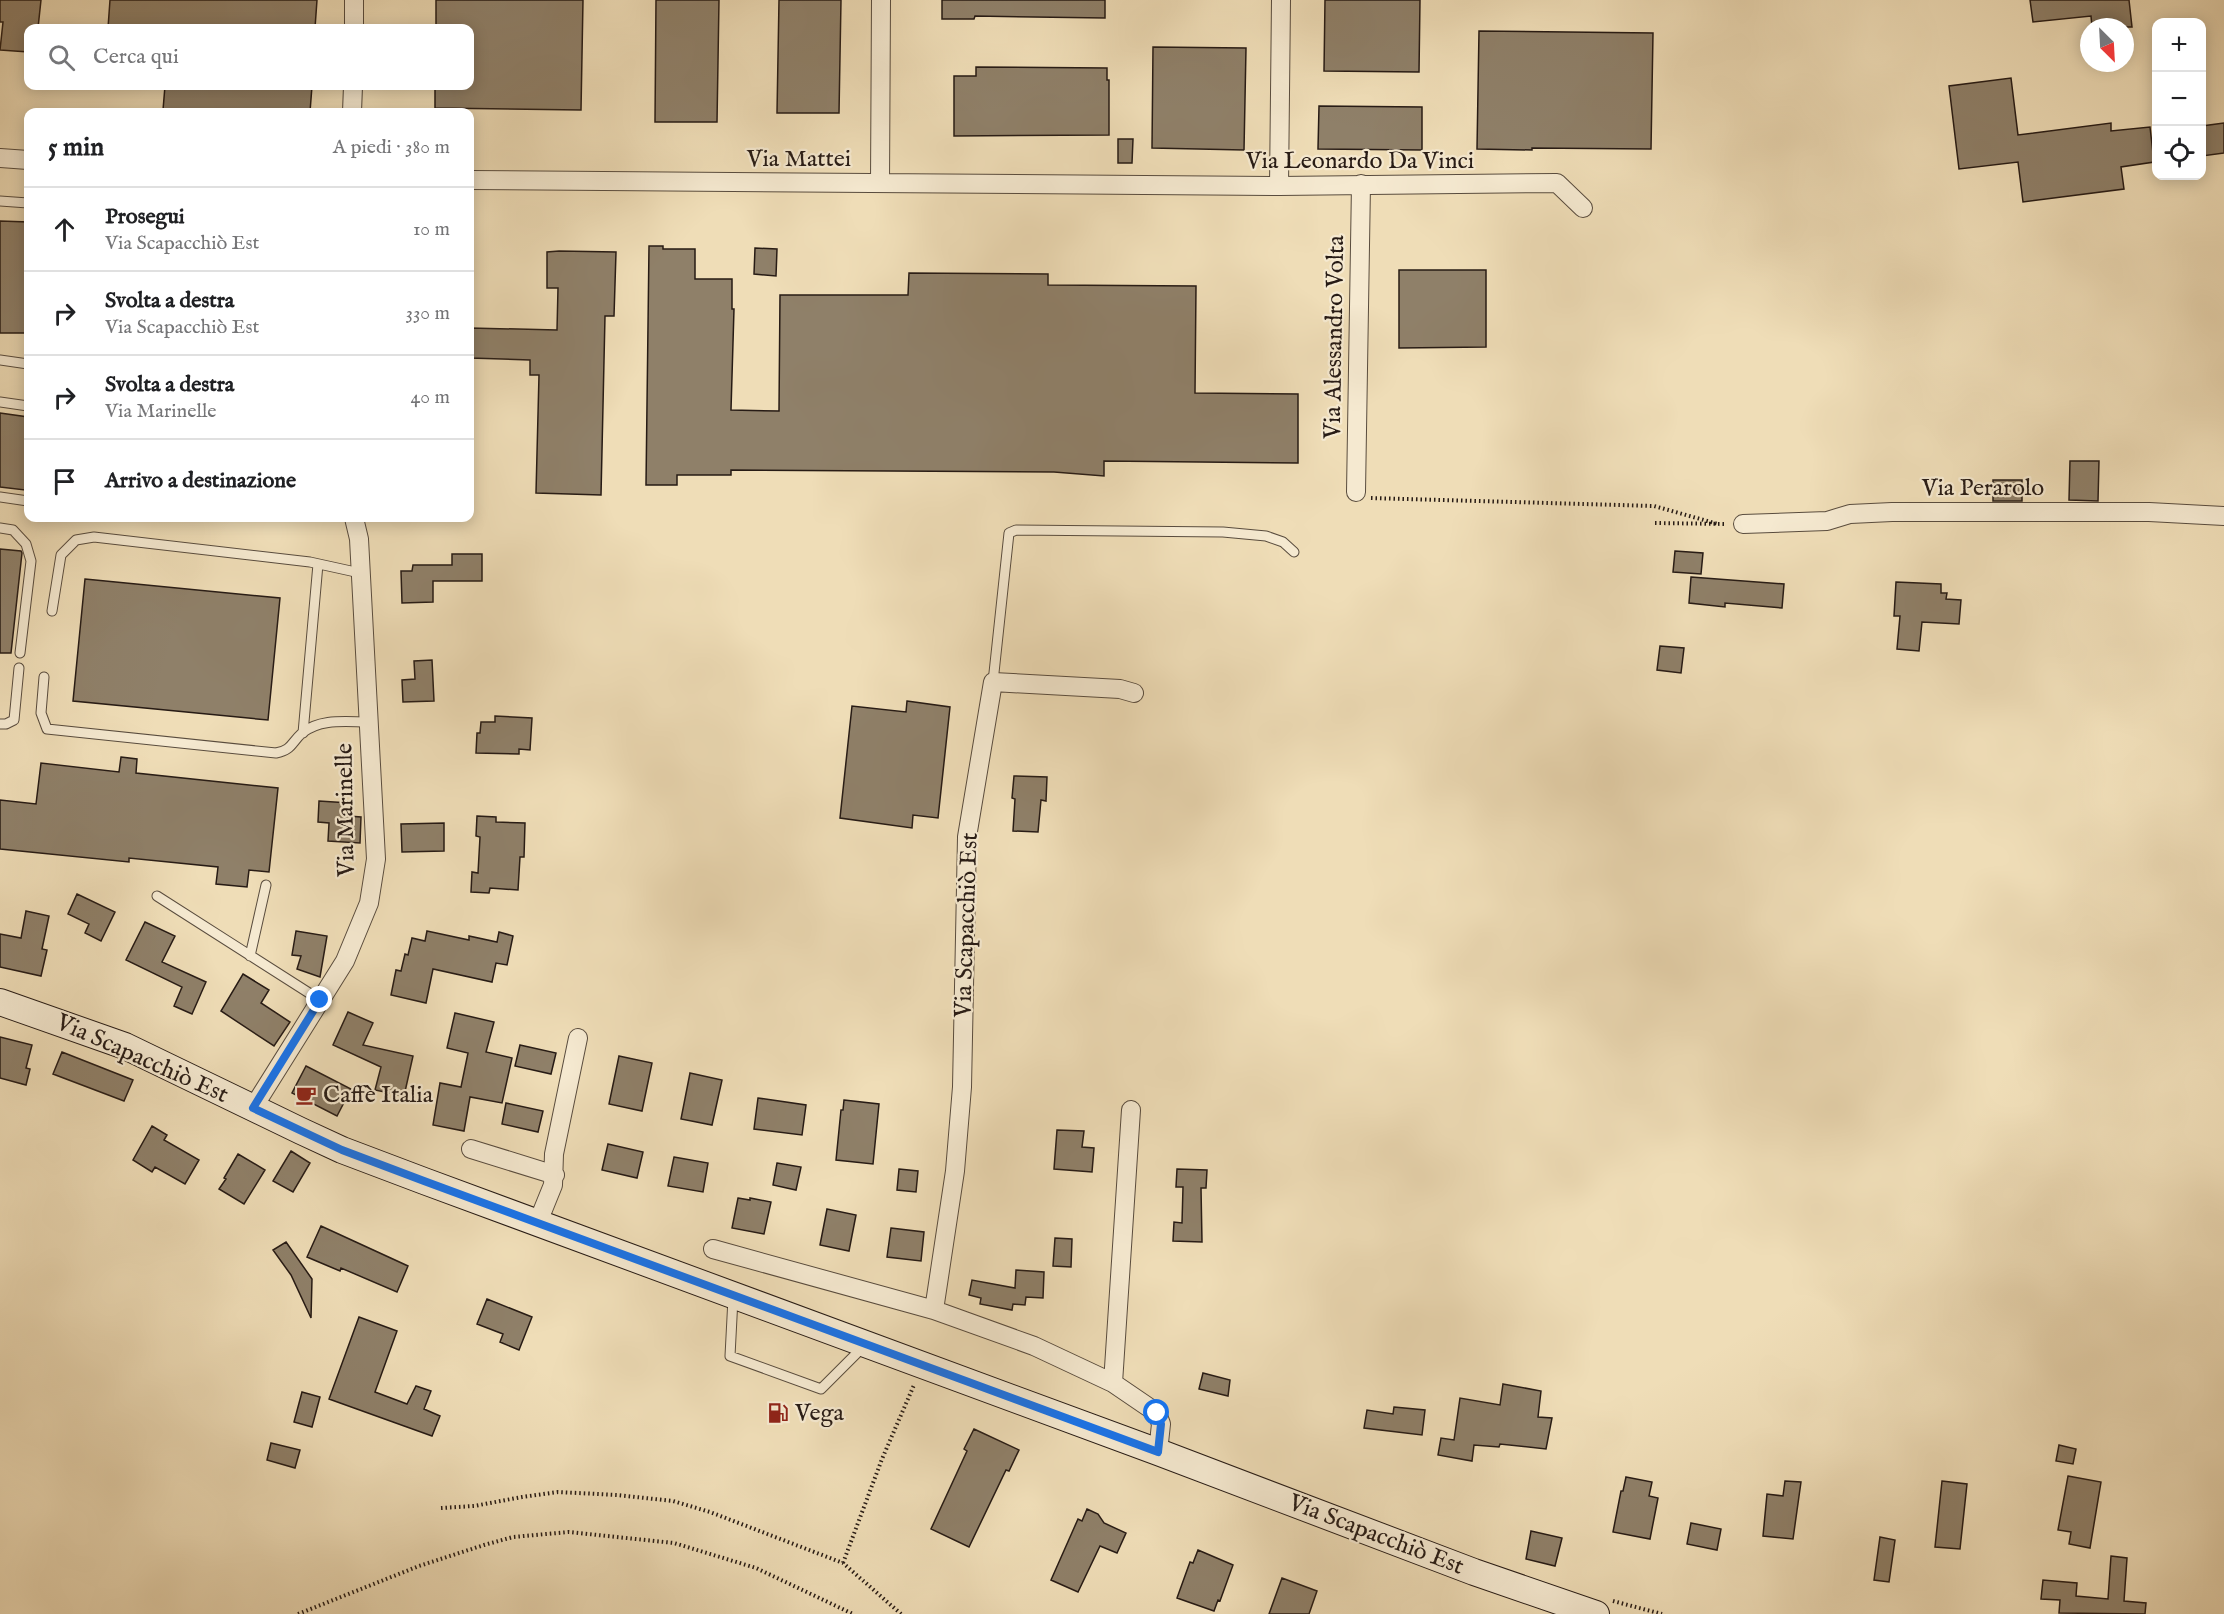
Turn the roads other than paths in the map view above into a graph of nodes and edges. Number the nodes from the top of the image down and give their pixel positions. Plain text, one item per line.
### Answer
1 (354, 0) edge
2 (881, 0) edge
3 (1281, 0) edge
4 (354, 24) edge
5 (353, 90) edge
6 (352, 108) edge
7 (0, 158) edge
8 (24, 160) edge
9 (474, 180) edge
10 (880, 183) junction
11 (1361, 184) junction
12 (1128, 185) joint
13 (1279, 186) junction
14 (0, 201) edge
15 (24, 203) edge
16 (1583, 208) dead end
17 (0, 360) edge
18 (24, 363) edge
19 (0, 402) edge
20 (24, 405) edge
21 (1356, 492) road end
22 (0, 497) edge
23 (24, 500) edge
24 (2224, 516) edge
25 (355, 522) edge
26 (1743, 524) road end
27 (0, 528) edge
28 (1294, 552) dead end
29 (318, 564) junction
30 (360, 573) junction
31 (52, 611) dead end
32 (20, 653) dead end
33 (19, 668) dead end
34 (44, 677) dead end
35 (993, 682) junction
36 (1134, 693) dead end
37 (368, 722) junction
38 (0, 724) edge
39 (303, 733) junction
40 (266, 885) dead end
41 (157, 896) dead end
42 (250, 956) junction
43 (320, 1000) junction
44 (0, 1002) edge
45 (578, 1038) dead end
46 (253, 1108) junction
47 (1131, 1110) dead end
48 (471, 1149) dead end
49 (555, 1175) junction
50 (538, 1222) junction
51 (713, 1249) dead end
52 (733, 1295) junction
53 (934, 1310) junction
54 (866, 1344) junction
55 (1113, 1383) junction
56 (1158, 1452) junction
57 (1596, 1614) edge

1 - 4 street
2 - 10 street
3 - 13 street
5 - 6 street
7 - 8 street
9 - 10 street, Via Mattei
10 - 12 street, Via Mattei
11 - 13 street, Via Leonardo Da Vinci
11 - 16 street, Via Leonardo Da Vinci
11 - 21 street, Via Alessandro Volta
12 - 13 street, Via Leonardo Da Vinci
14 - 15 lane
17 - 18 lane
19 - 20 lane
22 - 23 lane
24 - 26 street, Via Perarolo
25 - 30 street, Via Marinelle
27 - 32 lane
28 - 35 lane
29 - 30 lane
29 - 31 lane
29 - 39 lane
30 - 37 street, Via Marinelle
33 - 38 lane
34 - 39 lane
35 - 36 street
35 - 53 street, Via Scapacchiò Est
37 - 39 lane
37 - 43 street, Via Marinelle
40 - 42 lane
41 - 42 lane
42 - 43 lane
43 - 46 street, Via Marinelle
44 - 46 main road, Via Scapacchiò Est
45 - 49 street
46 - 50 main road, Via Scapacchiò Est
47 - 55 street
48 - 49 street
49 - 50 street
50 - 52 main road, Via Scapacchiò Est
51 - 53 street
52 - 54 main road, Via Scapacchiò Est
52 - 54 lane
53 - 55 street
54 - 56 main road, Via Scapacchiò Est
55 - 56 street
56 - 57 main road, Via Scapacchiò Est

